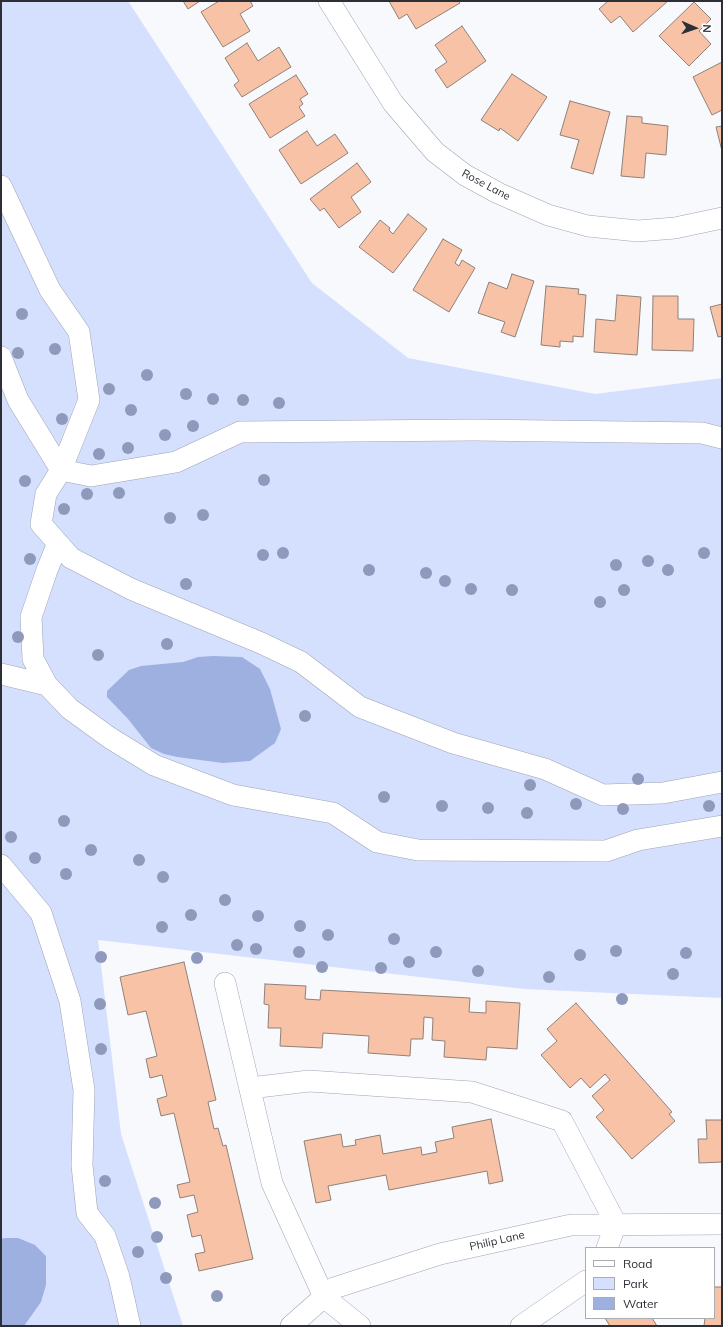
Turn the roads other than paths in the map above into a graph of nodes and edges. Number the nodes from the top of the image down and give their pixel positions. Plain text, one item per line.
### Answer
1 (329, 1) edge
2 (1, 186) edge
3 (722, 218) edge
4 (1, 357) edge
5 (722, 438) edge
6 (61, 470) junction
7 (58, 543) junction
8 (1, 674) edge
9 (47, 685) junction
10 (722, 782) edge
11 (722, 826) edge
12 (1, 865) edge
13 (226, 983) dead end
14 (250, 1088) junction
15 (616, 1224) junction
16 (722, 1224) edge
17 (607, 1247) edge
18 (585, 1282) edge
19 (324, 1297) junction
20 (130, 1326) edge
21 (291, 1326) edge
22 (360, 1326) edge
23 (521, 1326) edge

1 - 3 street, Rose Lane
2 - 6 street
4 - 6 street
5 - 6 street
6 - 7 street
7 - 9 street
7 - 10 street
8 - 9 street
9 - 11 street
12 - 20 street
13 - 14 street
14 - 15 street
14 - 19 street
15 - 16 street, Philip Lane
15 - 17 street
15 - 19 street, Philip Lane
18 - 23 street
19 - 21 street, Philip Lane
19 - 22 street

